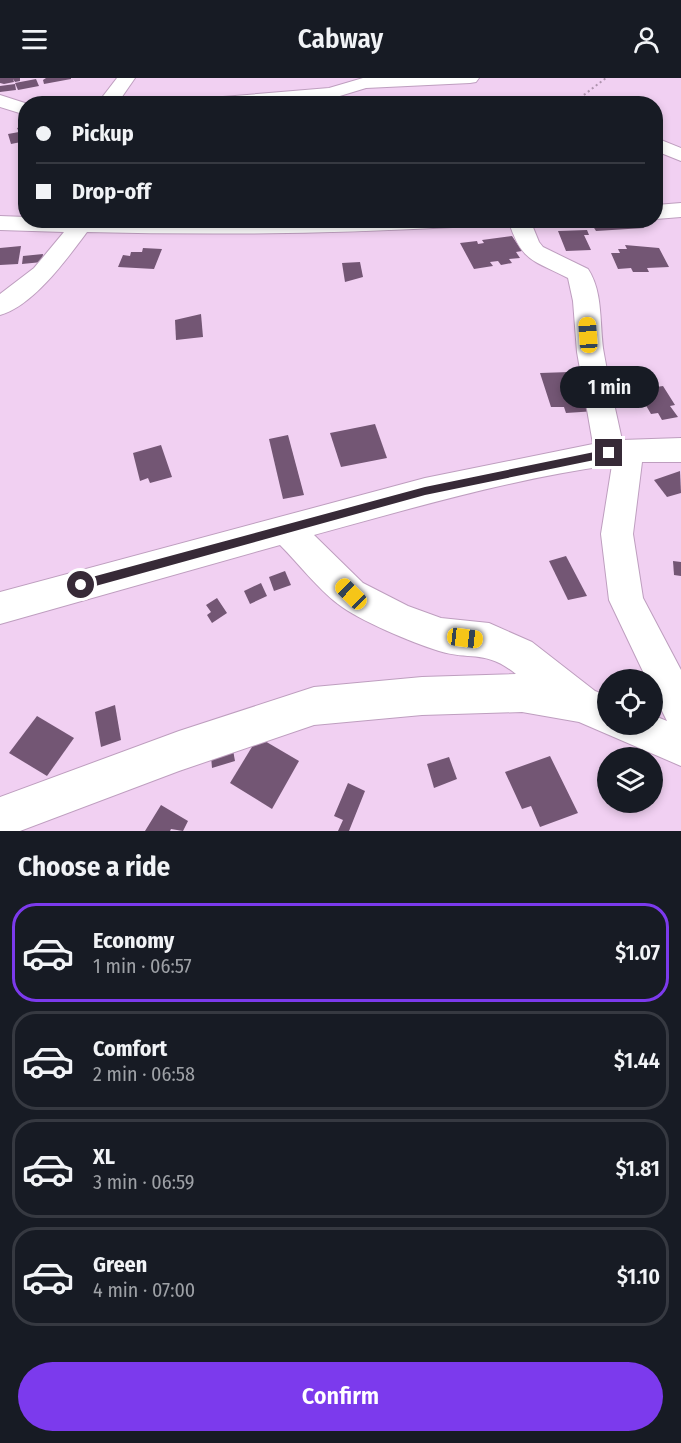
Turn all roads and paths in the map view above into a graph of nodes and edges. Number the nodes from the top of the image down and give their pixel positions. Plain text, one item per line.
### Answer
1 (126, 78) edge
2 (470, 78) edge
3 (606, 78) edge
4 (438, 81) junction
5 (112, 96) edge
6 (288, 96) edge
7 (421, 96) edge
8 (582, 96) edge
9 (0, 101) edge
10 (18, 107) edge
11 (18, 117) edge
12 (0, 122) edge
13 (663, 147) edge
14 (681, 155) edge
15 (681, 210) edge
16 (663, 211) edge
17 (0, 223) edge
18 (18, 223) edge
19 (79, 228) edge
20 (522, 228) edge
21 (0, 307) edge
22 (681, 450) edge
23 (619, 452) junction
24 (286, 530) junction
25 (0, 608) edge
26 (681, 709) edge
27 (595, 710) edge
28 (654, 735) edge
29 (681, 746) edge
30 (0, 818) edge

1 - 5 street
2 - 4 street
3 - 8 path
4 - 6 street
4 - 7 street
9 - 10 street
11 - 12 street
13 - 14 street
15 - 16 street
17 - 18 street
19 - 21 street
20 - 23 street
22 - 23 street
23 - 24 street
23 - 26 street
24 - 25 street
24 - 27 street
27 - 30 street
28 - 29 street

